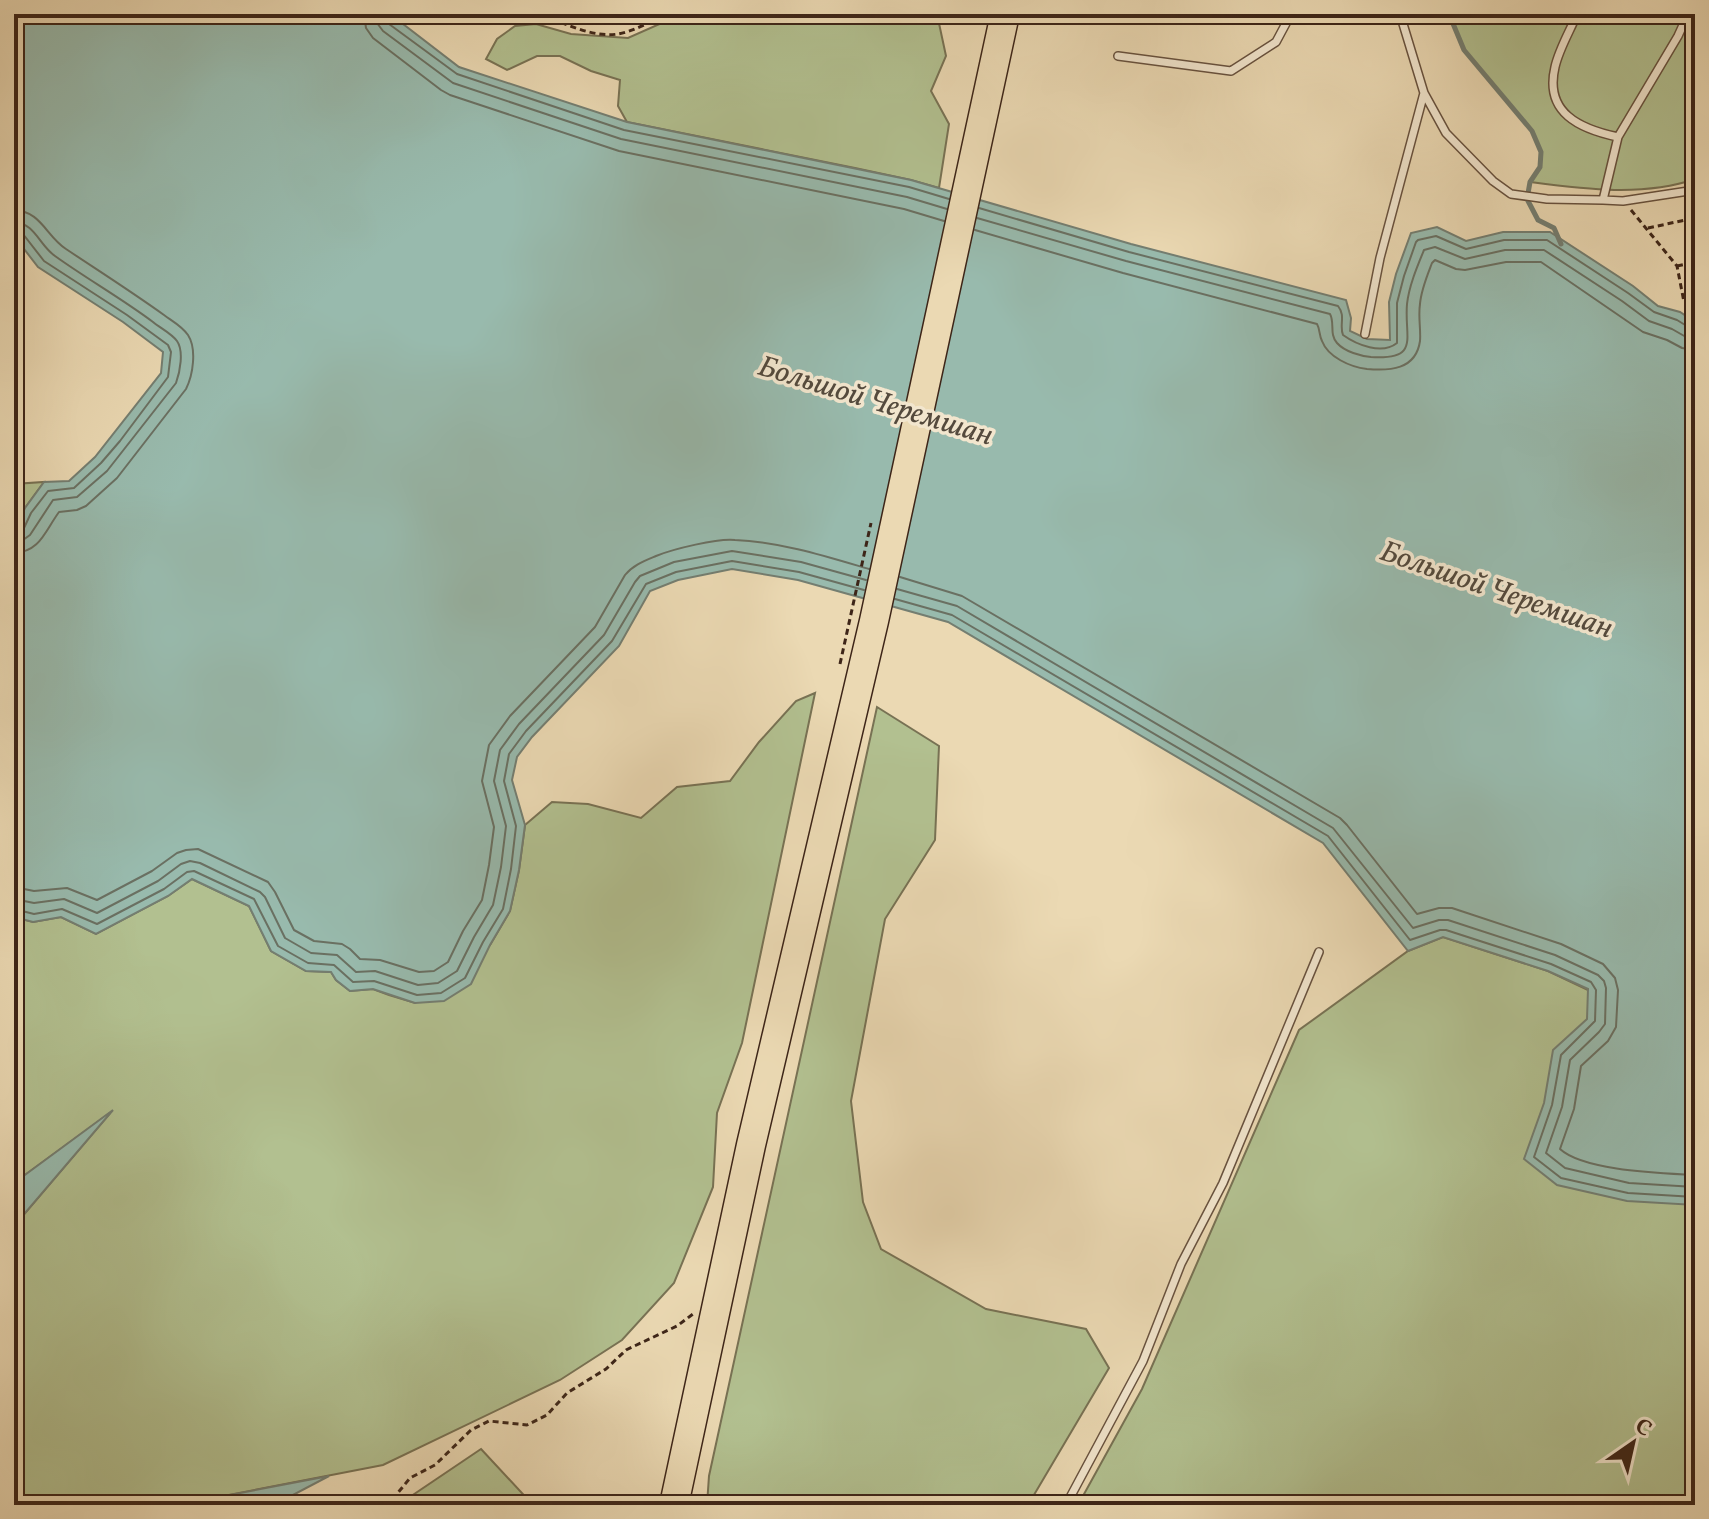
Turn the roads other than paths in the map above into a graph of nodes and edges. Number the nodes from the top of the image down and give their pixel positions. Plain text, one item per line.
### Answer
1 (1005, 14) edge
2 (1291, 14) edge
3 (1400, 14) edge
4 (1577, 14) edge
5 (1688, 14) edge
6 (1118, 56) dead end
7 (1424, 93) junction
8 (1618, 137) junction
9 (1695, 190) edge
10 (1603, 200) junction
11 (1365, 334) dead end
12 (1319, 952) dead end
13 (674, 1505) edge
14 (1066, 1505) edge

1 - 13 highway
2 - 6 lane
3 - 7 lane
4 - 8 lane
5 - 8 lane
7 - 10 lane
7 - 11 lane
8 - 10 lane
9 - 10 lane
12 - 14 lane

